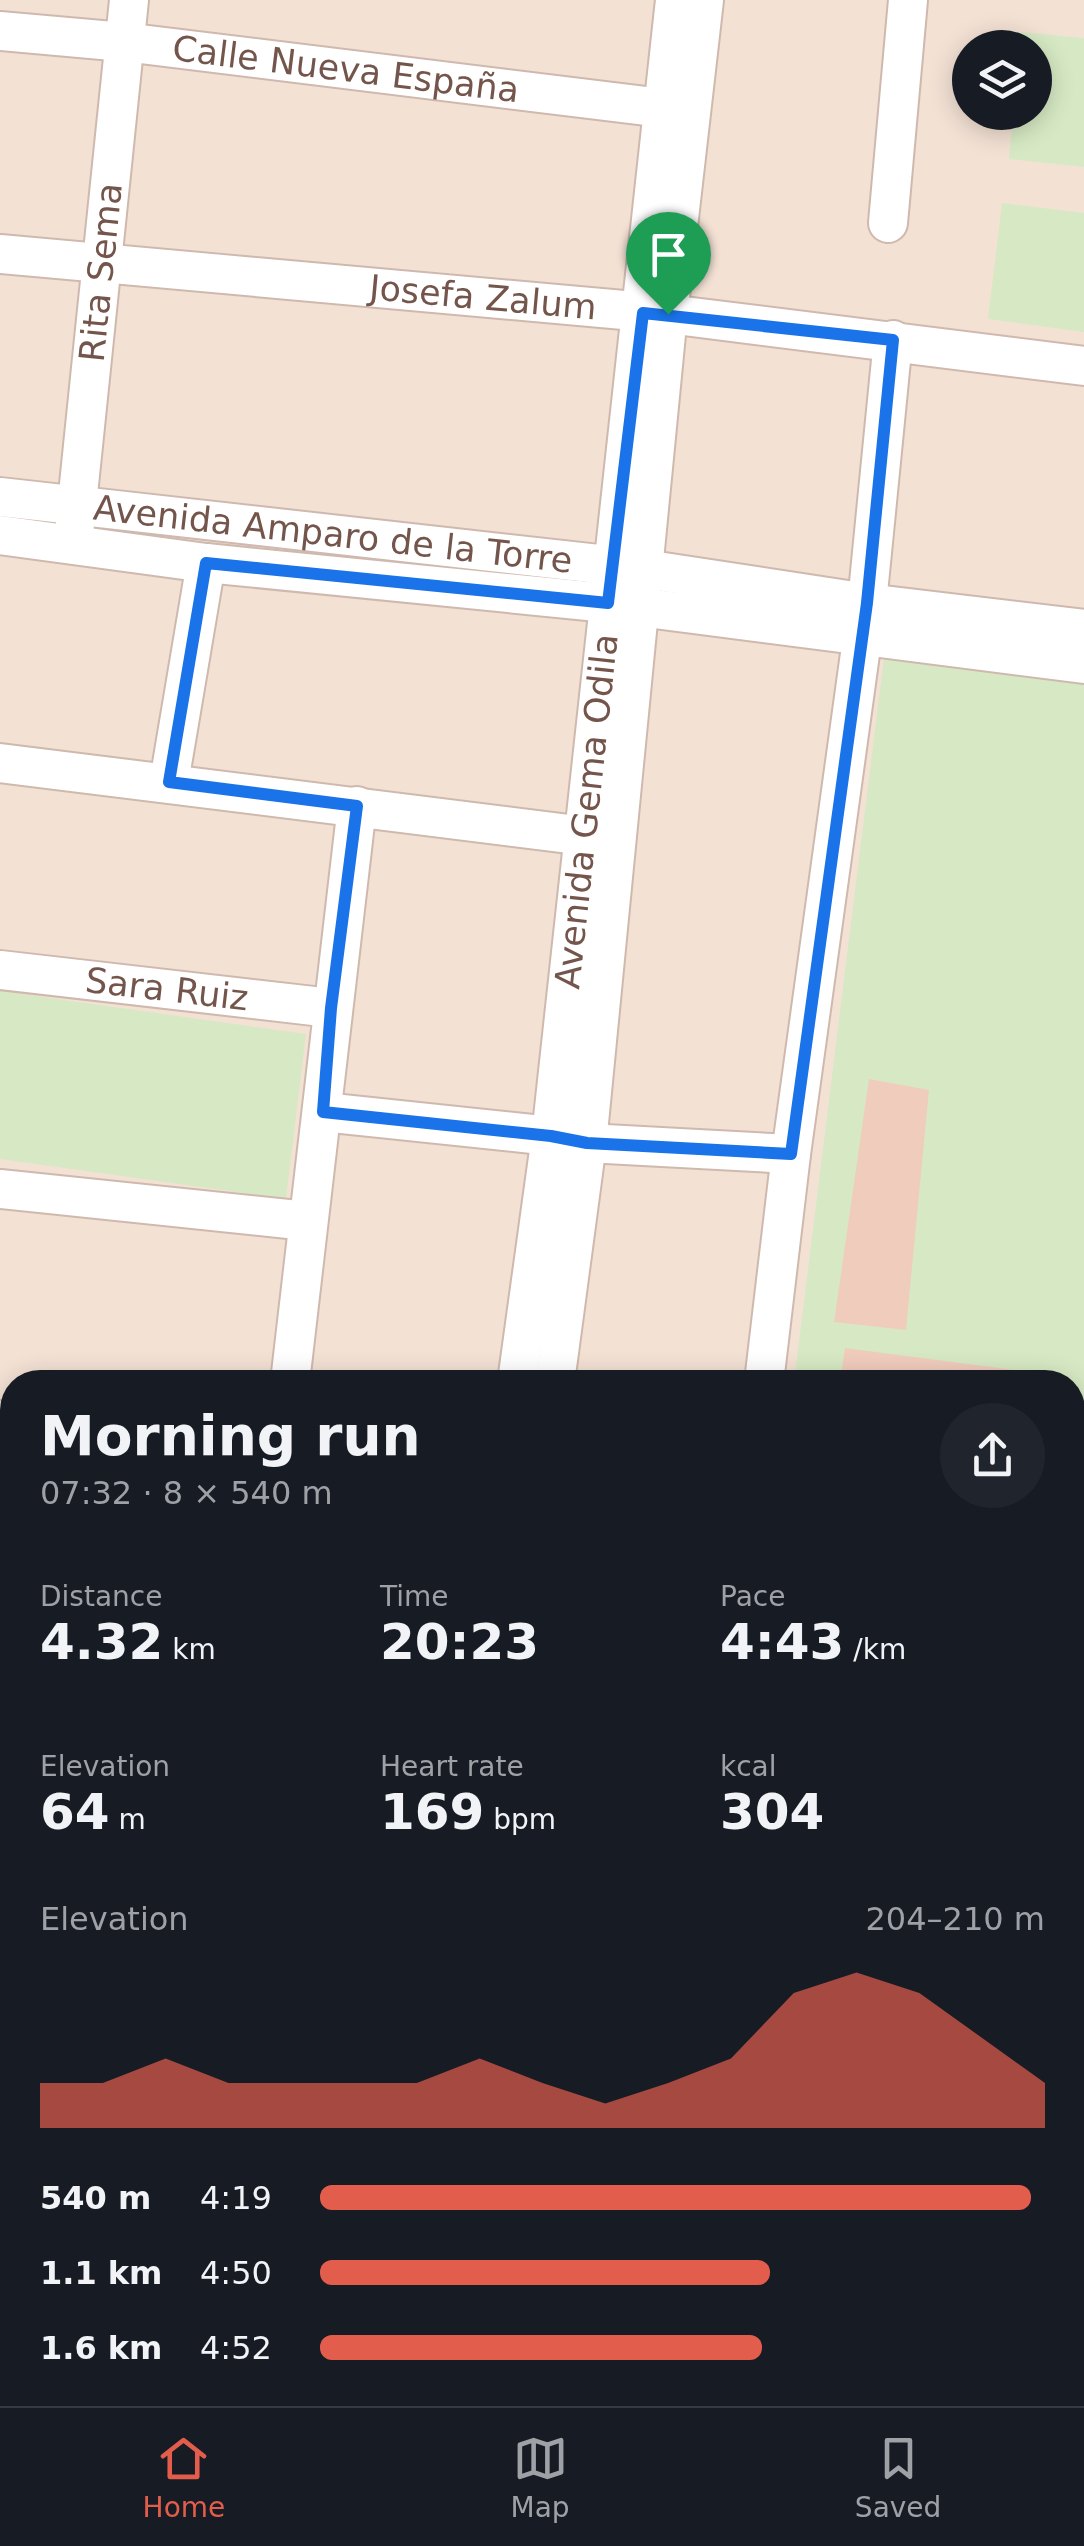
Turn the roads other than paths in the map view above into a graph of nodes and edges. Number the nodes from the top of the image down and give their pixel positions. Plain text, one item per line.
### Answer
1 (129, 0) edge
2 (675, 0) edge
3 (704, 0) edge
4 (908, 0) edge
5 (0, 31) edge
6 (124, 42) junction
7 (676, 110) junction
8 (888, 223) dead end
9 (0, 254) edge
10 (102, 264) junction
11 (656, 313) junction
12 (893, 340) junction
13 (1084, 366) edge
14 (0, 497) edge
15 (78, 507) junction
16 (0, 536) edge
17 (72, 545) junction
18 (206, 563) junction
19 (629, 567) junction
20 (624, 606) junction
21 (864, 619) junction
22 (1084, 628) edge
23 (1084, 664) edge
24 (0, 762) edge
25 (169, 782) junction
26 (357, 806) junction
27 (601, 838) junction
28 (0, 970) edge
29 (331, 1008) junction
30 (323, 1112) junction
31 (569, 1140) junction
32 (791, 1154) junction
33 (0, 1189) edge
34 (307, 1220) junction
35 (291, 1370) edge
36 (520, 1370) edge
37 (556, 1370) edge
38 (765, 1370) edge

1 - 6 street, Rita Sema
2 - 7 street, Avenida Gema Odila
3 - 7 street, Avenida Gema Odila
4 - 8 street
5 - 6 street, Calle Nueva España
6 - 7 street, Calle Nueva España
6 - 10 street, Rita Sema
7 - 11 street, Avenida Gema Odila
9 - 10 street, Josefa Zalum
10 - 11 street, Josefa Zalum
10 - 15 street, Rita Sema
11 - 12 street, Josefa Zalum
11 - 19 street, Avenida Gema Odila
12 - 13 street, Josefa Zalum
12 - 21 street
14 - 15 street, Avenida Amparo de la Torre
15 - 17 street, Rita Sema
15 - 19 street, Avenida Amparo de la Torre
16 - 17 street, Avenida Amparo de la Torre
17 - 18 street, Avenida Amparo de la Torre
18 - 20 street, Avenida Amparo de la Torre
18 - 25 street
19 - 20 street, Avenida Gema Odila
19 - 21 street, Avenida Amparo de la Torre
20 - 21 street, Avenida Amparo de la Torre
20 - 27 street, Avenida Gema Odila
21 - 22 street, Avenida Amparo de la Torre
21 - 23 street, Avenida Amparo de la Torre
21 - 32 street
24 - 25 street
25 - 26 street
26 - 27 street
26 - 29 street
27 - 31 street, Avenida Gema Odila
28 - 29 street, Sara Ruiz
29 - 30 street
30 - 31 street
30 - 34 street
31 - 32 street
31 - 36 street, Avenida Gema Odila
31 - 37 street, Avenida Gema Odila
32 - 38 street
33 - 34 street
34 - 35 street

